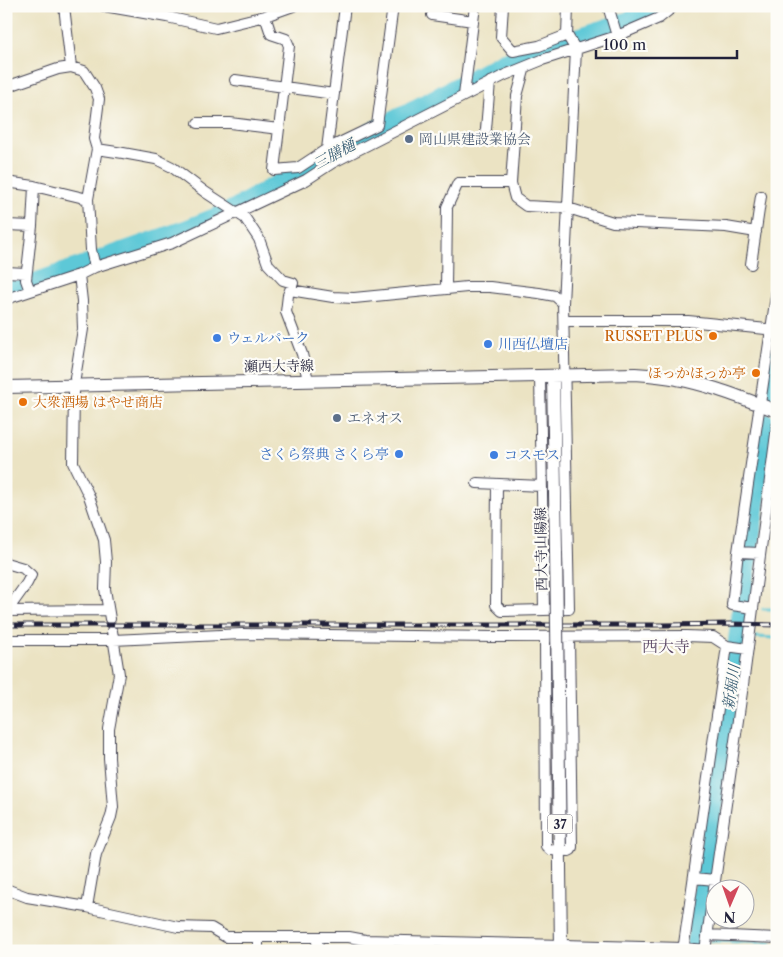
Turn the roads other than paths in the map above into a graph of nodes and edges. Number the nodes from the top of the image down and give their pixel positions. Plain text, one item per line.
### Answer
1 (64, 6) edge
2 (104, 6) edge
3 (294, 6) edge
4 (345, 6) edge
5 (393, 6) edge
6 (475, 6) edge
7 (503, 6) edge
8 (568, 6) edge
9 (608, 6) edge
10 (674, 6) edge
11 (432, 15) dead end
12 (265, 16) junction
13 (473, 22) junction
14 (615, 30) junction
15 (567, 35) junction
16 (575, 48) junction
17 (71, 67) junction
18 (525, 67) junction
19 (236, 80) dead end
20 (490, 82) junction
21 (6, 87) edge
22 (284, 88) junction
23 (465, 92) junction
24 (334, 94) junction
25 (198, 123) dead end
26 (486, 128) dead end
27 (279, 129) junction
28 (97, 149) junction
29 (329, 156) junction
30 (6, 182) edge
31 (511, 184) junction
32 (34, 186) junction
33 (761, 196) dead end
34 (88, 199) junction
35 (568, 208) junction
36 (234, 211) junction
37 (6, 225) edge
38 (32, 226) junction
39 (756, 232) junction
40 (94, 263) junction
41 (751, 264) dead end
42 (6, 272) edge
43 (78, 275) junction
44 (27, 283) junction
45 (446, 289) junction
46 (777, 289) edge
47 (290, 290) junction
48 (6, 299) edge
49 (563, 303) junction
50 (564, 321) junction
51 (774, 329) edge
52 (553, 376) junction
53 (75, 378) dead end
54 (308, 380) junction
55 (6, 387) edge
56 (74, 391) dead end
57 (760, 405) junction
58 (777, 412) edge
59 (777, 426) edge
60 (477, 482) dead end
61 (498, 484) junction
62 (542, 486) junction
63 (740, 552) junction
64 (758, 553) junction
65 (6, 563) edge
66 (751, 608) junction
67 (544, 610) junction
68 (7, 611) edge
69 (112, 635) junction
70 (545, 637) junction
71 (569, 637) junction
72 (6, 640) edge
73 (728, 647) junction
74 (745, 649) junction
75 (724, 682) junction
76 (741, 684) junction
77 (560, 851) junction
78 (696, 878) junction
79 (713, 879) junction
80 (6, 889) edge
81 (87, 907) junction
82 (707, 935) junction
83 (258, 937) junction
84 (316, 937) junction
85 (777, 938) edge
86 (561, 948) edge
87 (685, 949) edge
88 (703, 950) edge
89 (258, 951) edge
90 (319, 951) edge

1 - 17 street
2 - 12 street
3 - 12 street
4 - 24 street
5 - 29 street
6 - 13 street
7 - 15 street
8 - 15 street
9 - 14 street
10 - 14 street
11 - 13 street
12 - 22 street
13 - 23 street
14 - 16 street
15 - 16 street
16 - 18 street
16 - 35 street
17 - 21 street
17 - 28 street
18 - 20 street
18 - 31 street
19 - 22 street
20 - 23 street
20 - 26 street
22 - 24 street
22 - 27 street
23 - 29 street
24 - 29 street
25 - 27 street
27 - 29 street
28 - 34 street
28 - 36 street
29 - 36 street
30 - 32 street
31 - 35 street
31 - 45 street
32 - 34 street
32 - 38 street
33 - 39 street
34 - 40 street
35 - 39 street
35 - 49 street
36 - 40 street
36 - 47 street
37 - 38 street
38 - 44 street
39 - 41 street
40 - 43 street
42 - 44 street
43 - 44 street
43 - 53 street
44 - 48 street
45 - 47 street
45 - 49 street
46 - 51 street
47 - 54 street
49 - 50 street
50 - 51 street
50 - 52 street
51 - 57 street
52 - 54 main road, 瀬西大寺線
52 - 57 main road
52 - 62 street
52 - 67 street
52 - 77 main road, 西大寺山陽線 / 37, bridge
54 - 55 main road, 瀬西大寺線
56 - 68 street
57 - 58 main road
57 - 63 street
59 - 64 street
60 - 61 street
61 - 62 street
61 - 67 street
62 - 67 street
63 - 64 street
63 - 66 street
64 - 66 street
65 - 68 street
66 - 74 street
69 - 70 street
69 - 72 street
69 - 81 street
70 - 71 street
70 - 77 street
71 - 73 street
71 - 77 street
73 - 74 street
73 - 75 street
74 - 76 street
75 - 76 street
75 - 78 street
76 - 79 street
77 - 86 main road, 西大寺山陽線 / 37
78 - 79 street
78 - 87 street
79 - 82 street
80 - 81 street
81 - 83 street
82 - 85 street
82 - 88 street
83 - 84 street
83 - 89 street
84 - 86 street
84 - 90 street
86 - 87 street
87 - 88 street

